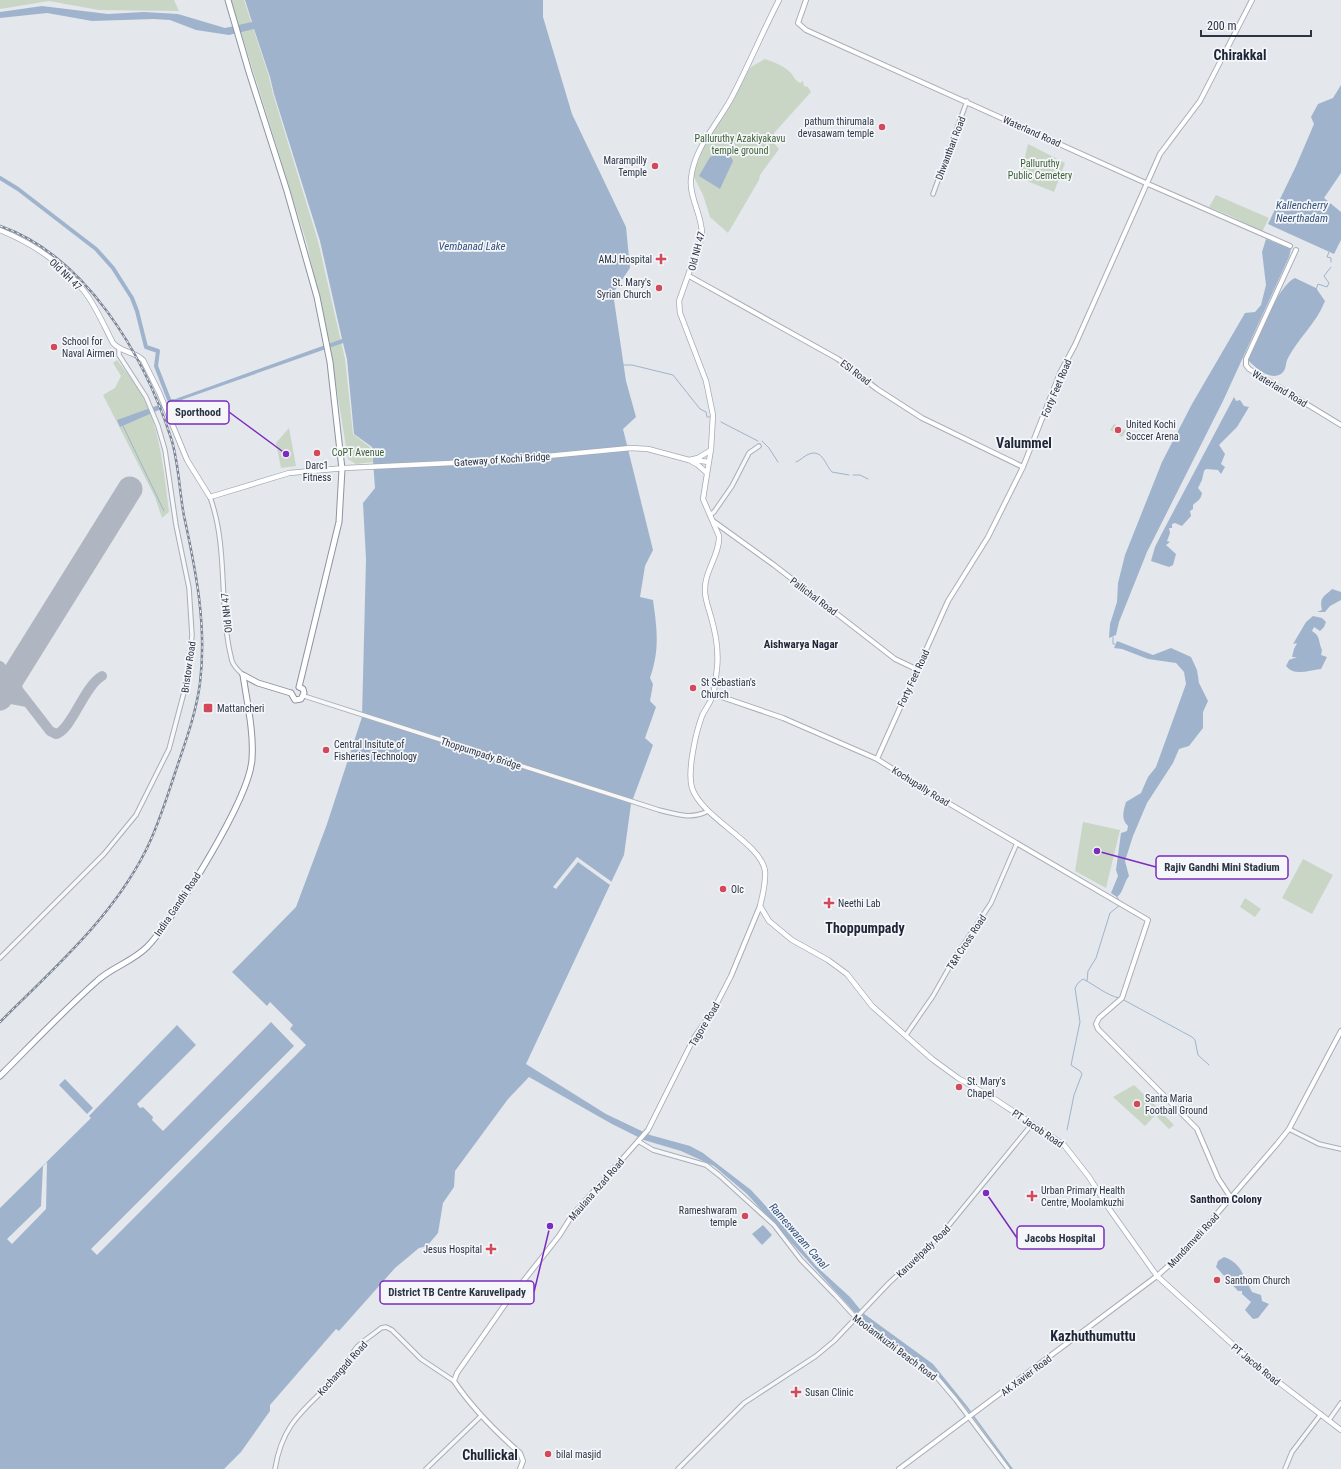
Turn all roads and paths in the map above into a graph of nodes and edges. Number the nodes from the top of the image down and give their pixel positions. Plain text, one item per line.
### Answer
1 (228, 0) edge
2 (779, 0) edge
3 (806, 0) edge
4 (1252, 0) edge
5 (968, 101) junction
6 (1148, 184) junction
7 (934, 194) dead end
8 (0, 230) edge
9 (1290, 246) dead end
10 (1296, 250) dead end
11 (689, 276) junction
12 (119, 349) junction
13 (1341, 425) edge
14 (759, 446) dead end
15 (711, 450) junction
16 (688, 460) junction
17 (709, 462) junction
18 (1023, 467) junction
19 (342, 469) junction
20 (707, 473) junction
21 (210, 497) junction
22 (710, 515) junction
23 (713, 521) junction
24 (916, 669) junction
25 (243, 675) junction
26 (299, 687) junction
27 (291, 693) junction
28 (713, 694) junction
29 (304, 696) junction
30 (877, 759) junction
31 (708, 812) junction
32 (1017, 843) junction
33 (760, 906) junction
34 (0, 958) edge
35 (1341, 1031) edge
36 (906, 1035) junction
37 (0, 1076) edge
38 (1032, 1124) junction
39 (1289, 1128) junction
40 (640, 1140) junction
41 (1341, 1149) edge
42 (1231, 1198) junction
43 (1157, 1276) junction
44 (856, 1318) junction
45 (454, 1381) junction
46 (1341, 1403) edge
47 (1321, 1414) junction
48 (481, 1416) junction
49 (970, 1417) junction
50 (1329, 1420) junction
51 (1341, 1430) edge
52 (275, 1469) edge
53 (426, 1469) edge
54 (520, 1469) edge
55 (678, 1469) edge
56 (899, 1469) edge
57 (1008, 1469) edge
58 (1285, 1469) edge

1 - 19 highway
2 - 11 main road, Old NH 47
3 - 5 main road, Waterland Road
4 - 6 main road, Forty Feet Road
5 - 6 main road, Waterland Road
5 - 7 street, Dhwanthari Road
6 - 9 main road, Waterland Road
6 - 18 main road, Forty Feet Road
8 - 12 main road, Old NH 47
10 - 13 main road, Waterland Road
11 - 15 main road, Old NH 47
11 - 18 main road, ESI Road
12 - 21 main road, Old NH 47
12 - 34 street, Bristow Road
14 - 22 street
15 - 16 main road
15 - 17 main road, Old NH 47
16 - 17 main road
16 - 19 main road, Gateway of Kochi Bridge
16 - 20 main road
17 - 20 main road, Old NH 47
18 - 24 main road, Forty Feet Road
19 - 21 main road
19 - 26 highway
20 - 22 main road, Old NH 47
21 - 25 street, Old NH 47
22 - 23 main road, Old NH 47
23 - 24 main road, Pallichal Road
23 - 28 main road, Old NH 47
24 - 30 main road, Forty Feet Road
25 - 27 highway
25 - 37 highway, Indira Gandhi Road
26 - 27 highway
26 - 29 highway
27 - 29 highway
28 - 30 main road, Kochupally Road
28 - 31 main road, Old NH 47
29 - 31 street, Thoppumpady Bridge
30 - 32 main road, Kochupally Road
31 - 33 main road, Old NH 47
32 - 36 street, T&R Cross Road
32 - 42 main road, Kochupally Road
33 - 36 main road, PT Jacob Road
33 - 40 main road, Tagore Road
35 - 39 main road, Mundamveli Road
36 - 38 main road, PT Jacob Road
38 - 43 main road, PT Jacob Road
38 - 44 street, Karuvelpady Road
39 - 41 street
39 - 42 main road, Mundamveli Road
40 - 44 street, Moolamkuzhi Beach Road
40 - 45 main road, Maulana Azad Road
42 - 43 main road, Mundamveli Road
43 - 47 main road, PT Jacob Road
43 - 49 main road, AK Xavier Road
44 - 49 street, Moolamkuzhi Beach Road
44 - 55 street, Karuvelpady Road
45 - 48 main road
45 - 52 street, Kochangadi Road
46 - 50 street
47 - 50 main road, PT Jacob Road
47 - 58 street
48 - 53 street
48 - 54 main road
49 - 56 main road, AK Xavier Road
49 - 57 street, Moolamkuzhi Beach Road
50 - 51 main road, PT Jacob Road

